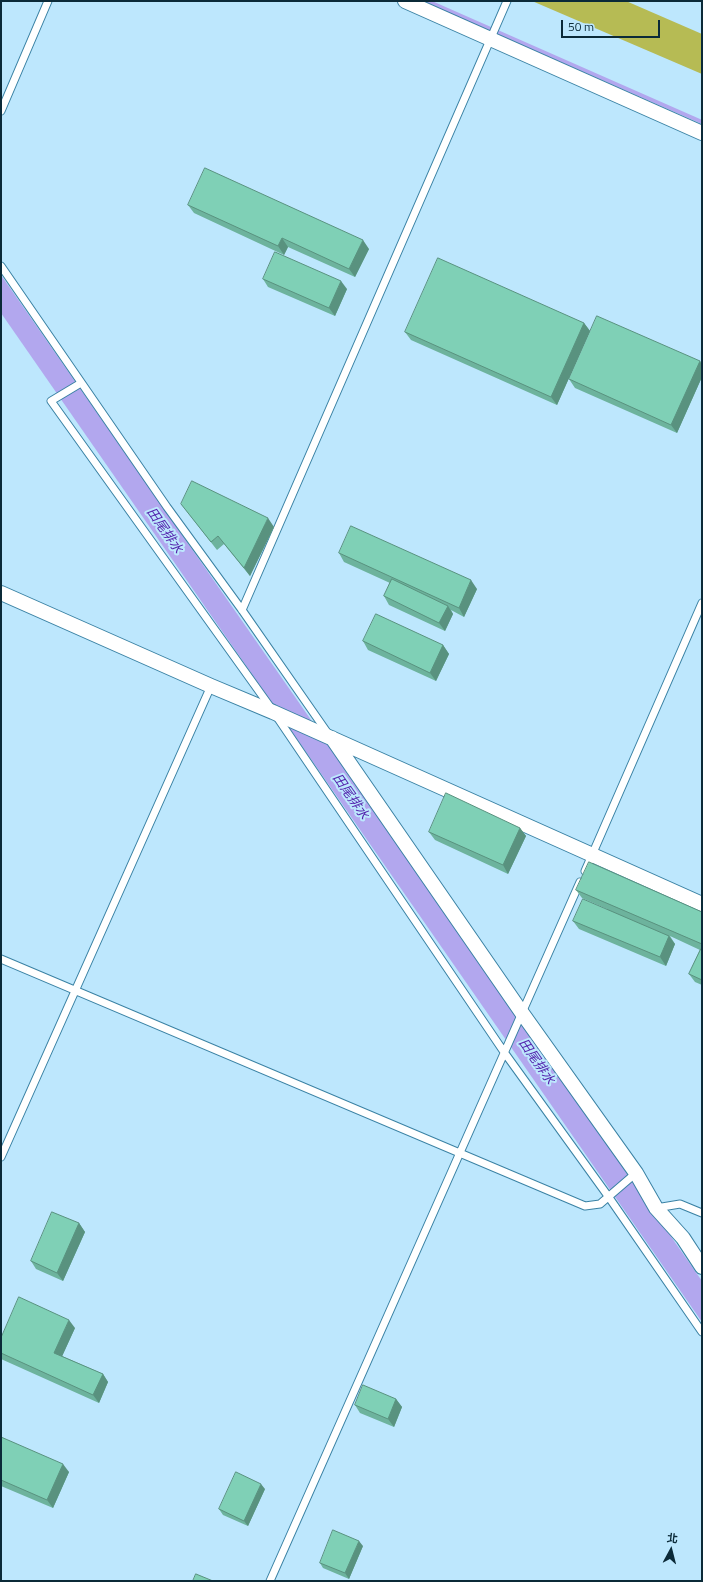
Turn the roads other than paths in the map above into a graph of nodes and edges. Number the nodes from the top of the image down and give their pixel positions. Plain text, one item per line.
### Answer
1 (48, 1) edge
2 (405, 1) edge
3 (507, 1) edge
4 (490, 38) junction
5 (1, 111) edge
6 (702, 133) edge
7 (1, 266) edge
8 (81, 383) junction
9 (1, 593) edge
10 (702, 603) edge
11 (242, 610) junction
12 (211, 686) junction
13 (273, 712) junction
14 (332, 738) junction
15 (592, 855) junction
16 (702, 904) edge
17 (1, 959) edge
18 (74, 990) junction
19 (522, 1013) junction
20 (504, 1052) junction
21 (461, 1152) junction
22 (1, 1157) edge
23 (632, 1176) junction
24 (608, 1196) junction
25 (656, 1208) junction
26 (702, 1213) edge
27 (702, 1267) edge
28 (702, 1332) edge
29 (270, 1581) edge

1 - 5 lane
2 - 4 street
3 - 4 lane
4 - 6 street
4 - 11 lane
7 - 8 lane
8 - 11 lane
8 - 13 lane
9 - 12 street
10 - 15 lane
11 - 14 lane
12 - 13 street
12 - 18 lane
13 - 14 street
13 - 20 lane
14 - 15 street
14 - 19 street
15 - 16 street
15 - 19 lane
17 - 18 lane
18 - 21 lane
18 - 22 lane
19 - 20 lane
19 - 23 street
20 - 21 lane
20 - 24 lane
21 - 24 lane
21 - 29 lane
23 - 24 lane
23 - 25 street
24 - 28 lane
25 - 26 lane
25 - 27 street

